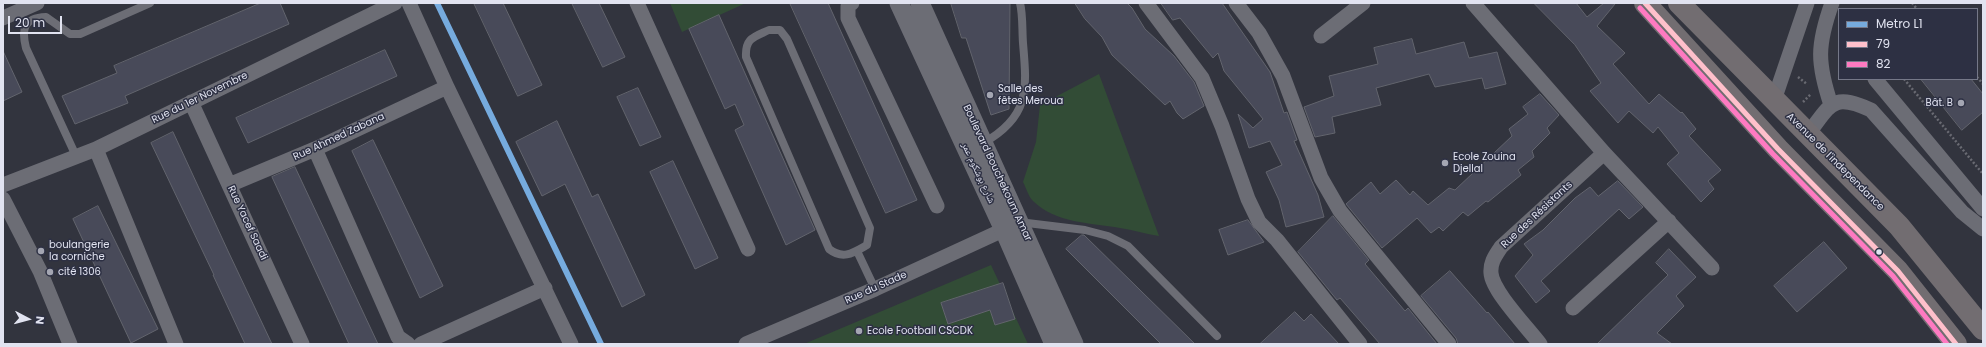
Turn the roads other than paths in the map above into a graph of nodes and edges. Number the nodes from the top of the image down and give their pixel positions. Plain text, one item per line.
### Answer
1 (37, 3) edge
2 (150, 3) edge
3 (395, 3) edge
4 (409, 3) edge
5 (637, 3) edge
6 (852, 3) edge
7 (899, 3) edge
8 (920, 3) edge
9 (1020, 3) edge
10 (1146, 3) edge
11 (1236, 3) edge
12 (1363, 3) edge
13 (1473, 3) edge
14 (1645, 3) edge
15 (1678, 3) edge
16 (1808, 3) edge
17 (1832, 3) edge
18 (3, 18) edge
19 (1321, 36) dead end
20 (1876, 80) edge
21 (447, 87) junction
22 (1774, 100) junction
23 (191, 102) junction
24 (1831, 105) junction
25 (1807, 135) junction
26 (983, 143) junction
27 (96, 149) junction
28 (315, 149) junction
29 (1604, 153) junction
30 (76, 156) junction
31 (3, 185) edge
32 (230, 185) junction
33 (3, 199) edge
34 (937, 206) dead end
35 (1983, 209) edge
36 (1669, 221) junction
37 (1011, 226) junction
38 (1983, 229) edge
39 (748, 250) dead end
40 (857, 251) junction
41 (1712, 268) dead end
42 (544, 288) junction
43 (875, 289) junction
44 (1573, 308) dead end
45 (1983, 329) edge
46 (1217, 336) dead end
47 (70, 344) edge
48 (176, 344) edge
49 (302, 344) edge
50 (408, 344) edge
51 (421, 344) edge
52 (571, 344) edge
53 (746, 344) edge
54 (1054, 344) edge
55 (1074, 344) edge
56 (1360, 344) edge
57 (1449, 344) edge
58 (1540, 344) edge
59 (1956, 344) edge

1 - 18 street
2 - 30 lane
3 - 23 street, Rue du 1er Novembre
4 - 21 street
5 - 39 street
6 - 34 street
7 - 37 street, شارع بوشكوم عمر
8 - 26 street, Boulevard Bouchekoum Amar
9 - 26 lane
10 - 56 street
11 - 57 street
12 - 19 street
13 - 29 street
14 - 59 main road
15 - 22 main road, Avenue de l'independance
16 - 22 street
17 - 24 street
20 - 35 street
21 - 28 street, Rue Ahmed Zabana
21 - 42 street
22 - 25 main road, Avenue de l'independance
23 - 27 street, Rue du 1er Novembre
23 - 32 street, Rue Yacef Saadi
24 - 25 street
24 - 38 street
25 - 45 main road, Avenue de l'independance
26 - 37 street, Boulevard Bouchekoum Amar
27 - 30 street, Rue du 1er Novembre
27 - 48 street
28 - 32 street, Rue Ahmed Zabana
28 - 50 street
29 - 36 street
29 - 58 street, Rue des Résistants
30 - 31 street, Rue du 1er Novembre
32 - 49 street, Rue Yacef Saadi
33 - 47 street
36 - 41 street
36 - 44 street
37 - 43 street, Rue du Stade
37 - 46 lane
37 - 54 street, شارع بوشكوم عمر
37 - 55 street, Boulevard Bouchekoum Amar
40 - 40 lane
40 - 43 lane
42 - 51 street
42 - 52 street
43 - 53 street, Rue du Stade

